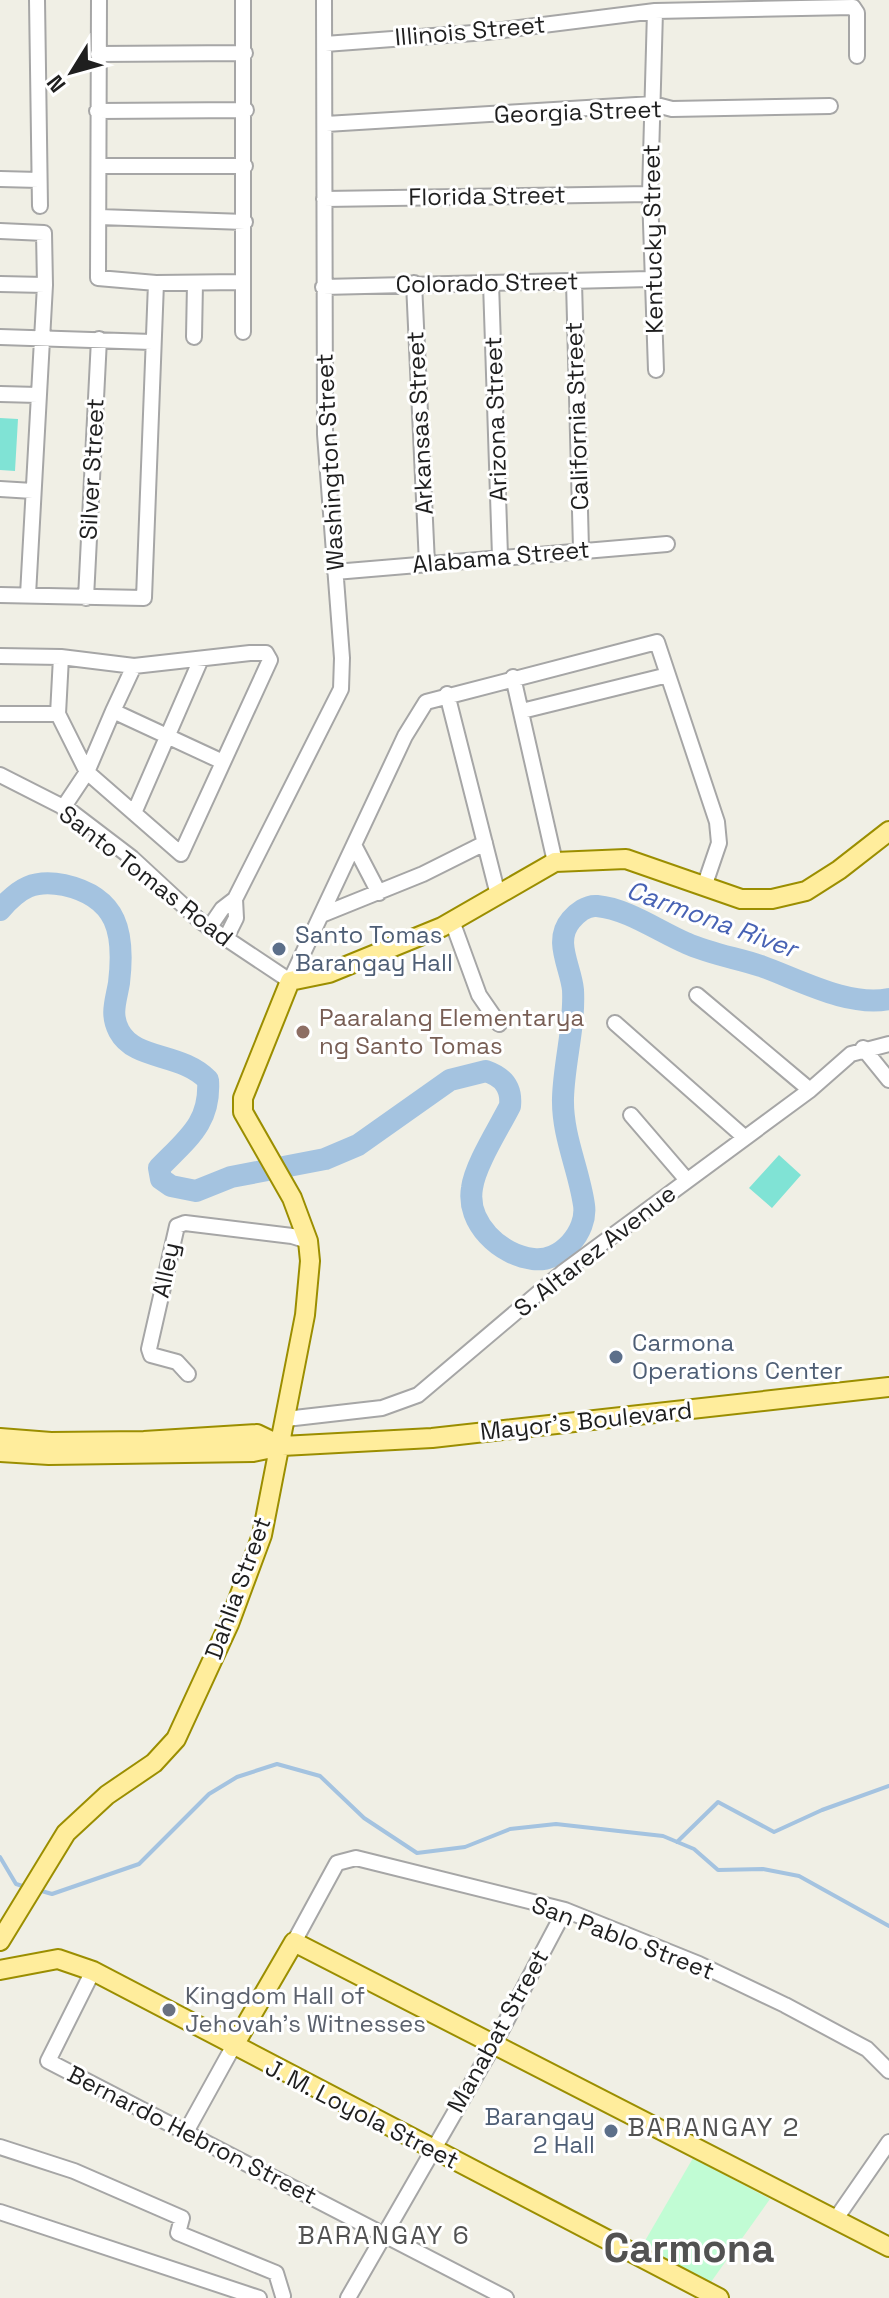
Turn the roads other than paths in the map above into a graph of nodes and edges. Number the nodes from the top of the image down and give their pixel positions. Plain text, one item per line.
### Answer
1 (37, 0) edge
2 (99, 0) edge
3 (243, 0) edge
4 (324, 0) edge
5 (655, 11) junction
6 (325, 44) junction
7 (245, 53) junction
8 (98, 54) junction
9 (857, 56) dead end
10 (653, 104) junction
11 (830, 106) dead end
12 (246, 110) junction
13 (97, 111) junction
14 (326, 124) junction
15 (99, 166) junction
16 (245, 166) junction
17 (0, 179) edge
18 (39, 180) junction
19 (650, 194) junction
20 (324, 199) junction
21 (40, 206) dead end
22 (99, 217) junction
23 (245, 222) junction
24 (0, 231) edge
25 (650, 279) junction
26 (242, 282) junction
27 (574, 282) junction
28 (156, 283) junction
29 (195, 283) junction
30 (414, 283) junction
31 (491, 283) junction
32 (0, 284) edge
33 (45, 285) junction
34 (323, 287) junction
35 (243, 332) dead end
36 (0, 337) edge
37 (194, 337) dead end
38 (42, 338) junction
39 (99, 339) junction
40 (152, 342) junction
41 (656, 370) dead end
42 (0, 394) edge
43 (38, 395) junction
44 (0, 489) edge
45 (33, 491) junction
46 (667, 544) dead end
47 (581, 549) junction
48 (500, 556) junction
49 (427, 564) junction
50 (335, 572) junction
51 (0, 595) edge
52 (28, 595) junction
53 (86, 598) junction
54 (0, 656) edge
55 (61, 657) junction
56 (201, 659) junction
57 (134, 666) junction
58 (668, 675) junction
59 (513, 677) junction
60 (447, 694) junction
61 (113, 711) junction
62 (522, 711) junction
63 (0, 714) edge
64 (58, 714) junction
65 (167, 736) junction
66 (223, 762) junction
67 (87, 772) junction
68 (0, 776) edge
69 (63, 808) junction
70 (134, 813) junction
71 (889, 831) edge
72 (485, 843) junction
73 (354, 845) junction
74 (555, 862) junction
75 (704, 887) junction
76 (379, 893) junction
77 (498, 895) junction
78 (235, 899) junction
79 (324, 914) junction
80 (452, 921) junction
81 (209, 928) junction
82 (225, 940) junction
83 (290, 981) junction
84 (697, 995) dead end
85 (615, 1023) dead end
86 (499, 1024) dead end
87 (889, 1044) edge
88 (863, 1048) junction
89 (889, 1080) edge
90 (810, 1090) junction
91 (631, 1115) dead end
92 (743, 1136) junction
93 (686, 1179) junction
94 (308, 1241) junction
95 (188, 1374) dead end
96 (889, 1387) edge
97 (286, 1419) junction
98 (0, 1438) edge
99 (282, 1446) junction
100 (0, 1452) edge
101 (565, 1910) junction
102 (0, 1941) edge
103 (294, 1942) junction
104 (0, 1970) edge
105 (93, 1971) junction
106 (493, 2046) junction
107 (233, 2047) junction
108 (889, 2071) edge
109 (186, 2132) junction
110 (889, 2142) edge
111 (0, 2147) edge
112 (431, 2150) junction
113 (0, 2212) edge
114 (835, 2220) junction
115 (384, 2235) junction
116 (889, 2247) edge
117 (284, 2297) edge
118 (259, 2298) edge
119 (348, 2298) edge
120 (506, 2298) edge
121 (719, 2298) edge

1 - 18 street
2 - 8 street
3 - 7 street
4 - 6 street, Washington Street
5 - 6 street, Illinois Street
5 - 9 street, Illinois Street
5 - 10 street, Kentucky Street
6 - 14 street, Washington Street
7 - 8 street
7 - 12 street
8 - 13 street
10 - 11 street, Georgia Street
10 - 14 street, Georgia Street
10 - 19 street, Kentucky Street
12 - 13 street
12 - 16 street
13 - 15 street
14 - 20 street, Washington Street
15 - 16 street
15 - 22 street
16 - 23 street
17 - 18 street
18 - 21 street
19 - 20 street, Florida Street
19 - 25 street, Kentucky Street
20 - 34 street, Washington Street
22 - 23 street
22 - 28 street
23 - 26 street
24 - 33 street
25 - 27 street, Colorado Street
25 - 41 street, Kentucky Street
26 - 29 street
26 - 35 street
27 - 31 street, Colorado Street
27 - 47 street, California Street
28 - 29 street
28 - 40 street
29 - 37 street
30 - 31 street, Colorado Street
30 - 34 street, Colorado Street
30 - 49 street, Arkansas Street
31 - 48 street, Arizona Street
32 - 33 street
33 - 38 street
34 - 50 street, Washington Street
36 - 38 street
38 - 39 street
38 - 43 street
39 - 40 street
39 - 53 street, Silver Street
40 - 53 street
42 - 43 street
43 - 45 street
44 - 45 street
45 - 52 street
46 - 47 street, Alabama Street
47 - 48 street, Alabama Street
48 - 49 street, Alabama Street
49 - 50 street, Alabama Street
50 - 78 street, Washington Street
51 - 52 street
52 - 53 street
54 - 55 street
55 - 57 street
55 - 64 street
56 - 57 street
56 - 65 street
56 - 66 street
57 - 61 street
58 - 59 street
58 - 62 street
58 - 75 street
59 - 60 street
59 - 62 street
60 - 72 street
60 - 73 street
61 - 65 street
61 - 67 street
62 - 74 street
63 - 64 street
64 - 67 street
65 - 66 street
65 - 70 street
66 - 70 street
67 - 69 street
67 - 70 street
68 - 69 street, Santo Tomas Road
69 - 81 street, Santo Tomas Road
71 - 75 main road
72 - 76 street
72 - 77 street
73 - 76 street
73 - 79 street
74 - 75 main road
74 - 77 main road
76 - 79 street
77 - 80 main road
78 - 81 street, Washington Street
78 - 82 street, Washington Street
79 - 83 street
80 - 83 main road
80 - 86 street
81 - 82 street, Santo Tomas Road
82 - 83 street, Santo Tomas Road
83 - 94 main road, Dahlia Street
84 - 90 street
85 - 92 street
87 - 88 street, S. Altarez Avenue
88 - 89 street
88 - 90 street, S. Altarez Avenue
90 - 92 street, S. Altarez Avenue
91 - 93 street
92 - 93 street, S. Altarez Avenue
93 - 97 street, S. Altarez Avenue
94 - 95 street, Alley
94 - 97 main road, Dahlia Street
96 - 99 main road, Mayor's Boulevard
97 - 99 main road, Dahlia Street
98 - 99 main road, Mayor's Boulevard
99 - 100 main road, Mayor's Boulevard
99 - 102 main road, Dahlia Street
101 - 103 street, San Pablo Street
101 - 106 street, Manabat Street
101 - 108 street, San Pablo Street
103 - 106 main road
103 - 107 main road
104 - 105 main road, J. M. Loyola Street
105 - 107 main road, J. M. Loyola Street
105 - 109 street, Bernardo Hebron Street
106 - 112 street, Manabat Street
106 - 114 main road
107 - 109 street
107 - 112 main road, J. M. Loyola Street
109 - 115 street, Bernardo Hebron Street
110 - 114 street
111 - 117 street
112 - 115 street, Manabat Street
112 - 121 main road, J. M. Loyola Street
113 - 118 street
114 - 116 main road
115 - 119 street, Manabat Street
115 - 120 street, Bernardo Hebron Street

